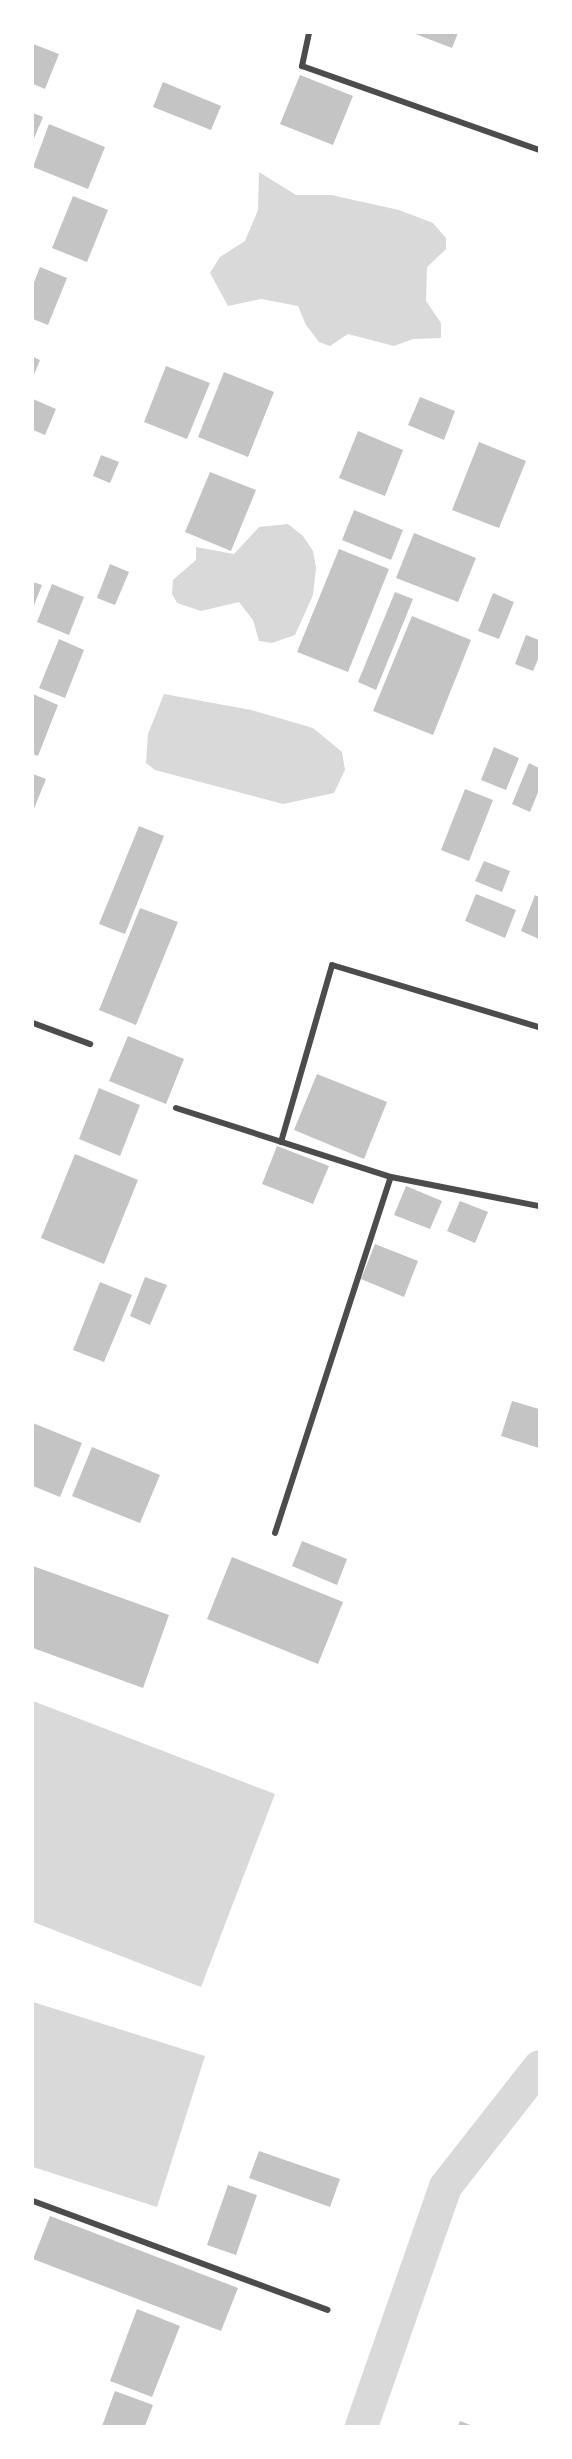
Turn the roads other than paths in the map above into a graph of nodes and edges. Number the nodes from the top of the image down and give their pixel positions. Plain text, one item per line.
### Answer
1 (309, 33) edge
2 (539, 150) edge
3 (33, 1023) edge
4 (539, 1027) edge
5 (90, 1044) dead end
6 (176, 1108) dead end
7 (280, 1142) junction
8 (391, 1177) junction
9 (539, 1206) edge
10 (275, 1533) dead end
11 (33, 2201) edge
12 (328, 2310) dead end

1 - 2 street
3 - 5 street
4 - 7 street
6 - 7 street
7 - 8 street
8 - 9 street
8 - 10 street
11 - 12 street

